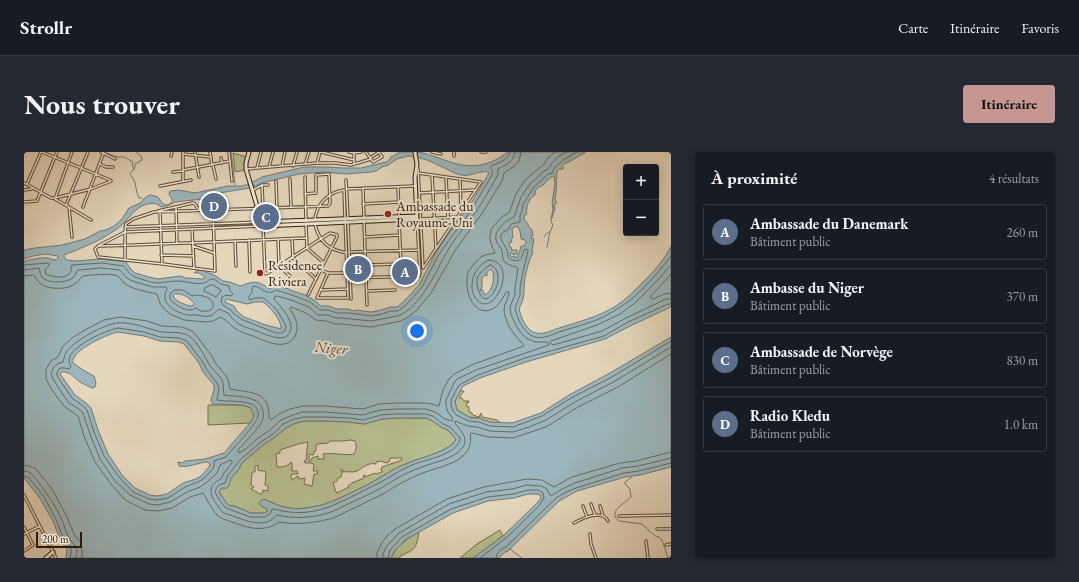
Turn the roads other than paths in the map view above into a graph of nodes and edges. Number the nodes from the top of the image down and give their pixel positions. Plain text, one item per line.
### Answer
1 (41, 152) edge
2 (57, 152) edge
3 (72, 152) edge
4 (88, 152) edge
5 (101, 152) edge
6 (172, 152) edge
7 (195, 152) edge
8 (210, 152) edge
9 (229, 152) edge
10 (249, 152) edge
11 (261, 152) edge
12 (273, 152) edge
13 (285, 152) edge
14 (297, 152) edge
15 (309, 152) edge
16 (321, 152) edge
17 (349, 152) edge
18 (361, 152) edge
19 (366, 152) edge
20 (415, 152) edge
21 (432, 152) edge
22 (454, 152) edge
23 (481, 152) edge
24 (486, 152) edge
25 (104, 153) edge
26 (183, 153) edge
27 (354, 153) junction
28 (441, 154) dead end
29 (195, 155) junction
30 (171, 156) dead end
31 (454, 156) dead end
32 (211, 157) junction
33 (55, 158) junction
34 (222, 158) dead end
35 (115, 159) dead end
36 (371, 159) junction
37 (354, 160) junction
38 (230, 161) junction
39 (68, 163) junction
40 (222, 163) junction
41 (318, 163) junction
42 (100, 164) junction
43 (212, 164) junction
44 (305, 164) junction
45 (354, 164) junction
46 (282, 166) junction
47 (293, 166) junction
48 (113, 167) dead end
49 (197, 167) junction
50 (269, 167) junction
51 (81, 168) junction
52 (257, 168) junction
53 (416, 168) junction
54 (246, 169) junction
55 (183, 170) junction
56 (173, 172) dead end
57 (418, 173) junction
58 (96, 174) junction
59 (432, 175) junction
60 (199, 177) dead end
61 (305, 177) dead end
62 (446, 177) junction
63 (216, 179) dead end
64 (290, 179) dead end
65 (460, 179) junction
66 (191, 180) dead end
67 (346, 180) dead end
68 (183, 181) junction
69 (232, 181) dead end
70 (276, 181) dead end
71 (24, 182) edge
72 (27, 184) junction
73 (262, 185) junction
74 (268, 185) dead end
75 (160, 186) dead end
76 (415, 186) junction
77 (398, 187) junction
78 (33, 188) junction
79 (363, 188) junction
80 (91, 189) junction
81 (252, 189) junction
82 (346, 189) junction
83 (24, 190) edge
84 (460, 190) junction
85 (476, 190) junction
86 (446, 191) junction
87 (41, 192) junction
88 (433, 192) junction
89 (419, 193) junction
90 (71, 194) junction
91 (305, 194) junction
92 (330, 194) junction
93 (55, 198) junction
94 (24, 202) edge
95 (399, 202) junction
96 (363, 204) junction
97 (66, 205) junction
98 (83, 206) dead end
99 (306, 206) junction
100 (319, 206) junction
101 (69, 207) junction
102 (176, 207) junction
103 (291, 207) junction
104 (258, 208) junction
105 (262, 208) junction
106 (277, 208) junction
107 (199, 210) junction
108 (212, 210) junction
109 (176, 211) junction
110 (461, 211) junction
111 (154, 212) junction
112 (160, 212) junction
113 (457, 217) junction
114 (399, 218) junction
115 (418, 218) junction
116 (434, 218) junction
117 (448, 218) junction
118 (91, 220) dead end
119 (346, 220) junction
120 (364, 220) junction
121 (306, 222) junction
122 (315, 222) junction
123 (213, 224) junction
124 (263, 224) junction
125 (176, 225) junction
126 (160, 226) junction
127 (125, 227) junction
128 (213, 228) junction
129 (192, 229) junction
130 (160, 230) junction
131 (177, 230) junction
132 (124, 232) junction
133 (400, 235) junction
134 (72, 237) dead end
135 (365, 237) junction
136 (307, 238) junction
137 (278, 239) junction
138 (292, 239) junction
139 (321, 239) junction
140 (249, 240) junction
141 (264, 240) junction
142 (235, 241) junction
143 (214, 242) junction
144 (177, 243) junction
145 (193, 243) junction
146 (161, 244) junction
147 (98, 246) junction
148 (125, 246) junction
149 (193, 246) junction
150 (307, 248) junction
151 (332, 249) junction
152 (419, 250) junction
153 (436, 250) junction
154 (401, 251) junction
155 (365, 252) junction
156 (348, 253) junction
157 (214, 254) junction
158 (162, 255) junction
159 (194, 256) junction
160 (292, 257) junction
161 (125, 260) junction
162 (324, 263) junction
163 (162, 264) junction
164 (366, 265) junction
165 (236, 266) dead end
166 (279, 266) junction
167 (194, 268) junction
168 (321, 270) junction
169 (250, 272) dead end
170 (328, 273) junction
171 (347, 273) junction
172 (290, 276) dead end
173 (316, 278) junction
174 (350, 278) junction
175 (366, 278) junction
176 (348, 289) junction
177 (321, 290) junction
178 (395, 290) dead end
179 (367, 291) junction
180 (308, 295) dead end
181 (351, 299) dead end
182 (367, 305) dead end
183 (24, 495) edge
184 (591, 504) dead end
185 (583, 506) dead end
186 (600, 506) dead end
187 (671, 514) edge
188 (595, 516) junction
189 (603, 516) junction
190 (619, 516) dead end
191 (587, 518) junction
192 (608, 521) dead end
193 (574, 523) dead end
194 (40, 526) junction
195 (24, 527) edge
196 (657, 529) dead end
197 (671, 529) edge
198 (27, 533) junction
199 (24, 534) edge
200 (590, 534) dead end
201 (646, 541) dead end
202 (671, 544) edge
203 (666, 545) dead end
204 (24, 551) edge
205 (53, 552) junction
206 (46, 558) edge
207 (56, 558) edge
208 (596, 558) edge
209 (648, 558) edge

1 - 33 street
1 - 72 street
2 - 33 street
3 - 39 street
4 - 51 street
5 - 25 street
6 - 30 street
7 - 29 street
8 - 32 street
9 - 38 street
10 - 54 street
11 - 52 street
12 - 50 street
13 - 46 street
14 - 47 street
15 - 44 street
16 - 37 street
16 - 41 street
17 - 27 street
18 - 27 street
19 - 36 street
20 - 53 street
21 - 28 street
22 - 31 street
23 - 24 street
25 - 35 street
25 - 42 street
26 - 29 street
26 - 55 street
27 - 37 street
29 - 32 street
29 - 49 street
32 - 43 street
33 - 39 street
33 - 87 street
34 - 40 street
36 - 36 street
36 - 45 street
37 - 45 street
38 - 40 street
38 - 69 street
39 - 51 street
39 - 93 street
40 - 43 street
41 - 44 street
41 - 45 street
42 - 48 street
42 - 58 street
43 - 49 street
43 - 63 street
44 - 47 street
46 - 47 street
46 - 50 street
49 - 55 street
49 - 60 street
50 - 52 street
51 - 58 street
51 - 90 street
52 - 54 street
53 - 57 street
53 - 76 street
54 - 81 street
55 - 56 street
55 - 68 street
57 - 59 street
57 - 89 street
58 - 80 street
58 - 80 street
59 - 62 street
59 - 88 street
61 - 91 street
62 - 65 street
62 - 86 street
64 - 103 street
65 - 84 street
65 - 85 street
66 - 68 street
67 - 82 street
68 - 75 street
70 - 106 street
71 - 72 street
72 - 78 street
73 - 74 street
73 - 81 street
73 - 105 street
76 - 77 street
76 - 115 street
77 - 79 street
77 - 95 street
78 - 83 street
78 - 87 street
79 - 82 street
79 - 96 street
80 - 90 street
80 - 98 street
81 - 104 street
82 - 119 street
84 - 85 street
84 - 86 street
84 - 110 street
85 - 110 street
86 - 88 street
86 - 117 street
87 - 93 street
87 - 94 street
88 - 89 street
88 - 116 street
89 - 115 street
90 - 93 street
90 - 97 street
91 - 92 street
91 - 99 street
92 - 100 street
92 - 100 street
92 - 119 street
93 - 97 street
95 - 96 street
95 - 114 street
96 - 120 street
97 - 101 street
99 - 100 street
99 - 103 street
99 - 121 street
100 - 122 street
101 - 118 street
101 - 134 street
102 - 107 street
102 - 109 street
102 - 111 street
103 - 106 street
104 - 105 street
104 - 108 street
104 - 124 street
105 - 106 street
107 - 108 street
107 - 109 street
108 - 123 street
109 - 112 street
109 - 125 street
110 - 113 street
111 - 112 street
111 - 127 street
112 - 126 street
113 - 117 street
113 - 153 street
114 - 115 street
114 - 120 street
114 - 133 street
115 - 116 street
115 - 152 street
115 - 153 street
116 - 117 street
116 - 153 street
119 - 120 street
119 - 122 street
119 - 156 street
120 - 135 street
121 - 122 street
121 - 124 street
121 - 136 street
122 - 139 street
123 - 124 street
123 - 125 street
123 - 128 street
124 - 128 street
124 - 141 street
125 - 126 street
125 - 131 street
126 - 127 street
126 - 130 street
127 - 132 street
128 - 129 street
128 - 143 street
129 - 131 street
129 - 145 street
130 - 131 street
130 - 132 street
130 - 146 street
131 - 144 street
132 - 147 street
132 - 148 street
133 - 135 street
133 - 154 street
135 - 155 street
136 - 138 street
136 - 150 street
137 - 138 street
137 - 141 street
137 - 166 street
138 - 160 street
139 - 150 street
139 - 151 street
139 - 151 street
140 - 141 street
140 - 142 street
140 - 169 street
141 - 166 street
142 - 143 street
142 - 165 street
143 - 145 street
143 - 157 street
144 - 145 street
144 - 146 street
145 - 149 street
146 - 148 street
146 - 158 street
147 - 148 street
147 - 161 street
148 - 161 street
149 - 157 street
149 - 159 street
150 - 160 street
150 - 162 street
151 - 156 street
151 - 162 street
152 - 154 street
152 - 175 street
154 - 155 street
154 - 164 street
155 - 156 street
155 - 164 street
156 - 171 street
156 - 174 street
157 - 167 street
158 - 159 street
158 - 163 street
159 - 167 street
160 - 166 street
160 - 173 street
161 - 163 street
162 - 168 street
163 - 167 street
164 - 175 street
166 - 172 street
168 - 170 street
168 - 173 street
170 - 171 street
170 - 177 street
171 - 176 street
173 - 180 street
174 - 175 street
174 - 181 street
175 - 179 street
176 - 177 street
176 - 177 street
178 - 179 street
179 - 182 street
183 - 194 street
184 - 188 street
185 - 191 street
186 - 189 street
187 - 190 street
188 - 189 street
188 - 191 street
189 - 192 street
191 - 193 street
194 - 198 street
194 - 205 street
195 - 198 street
196 - 197 street
198 - 199 street
198 - 204 street
200 - 208 street
201 - 209 street
202 - 203 street
205 - 206 street
205 - 207 street

